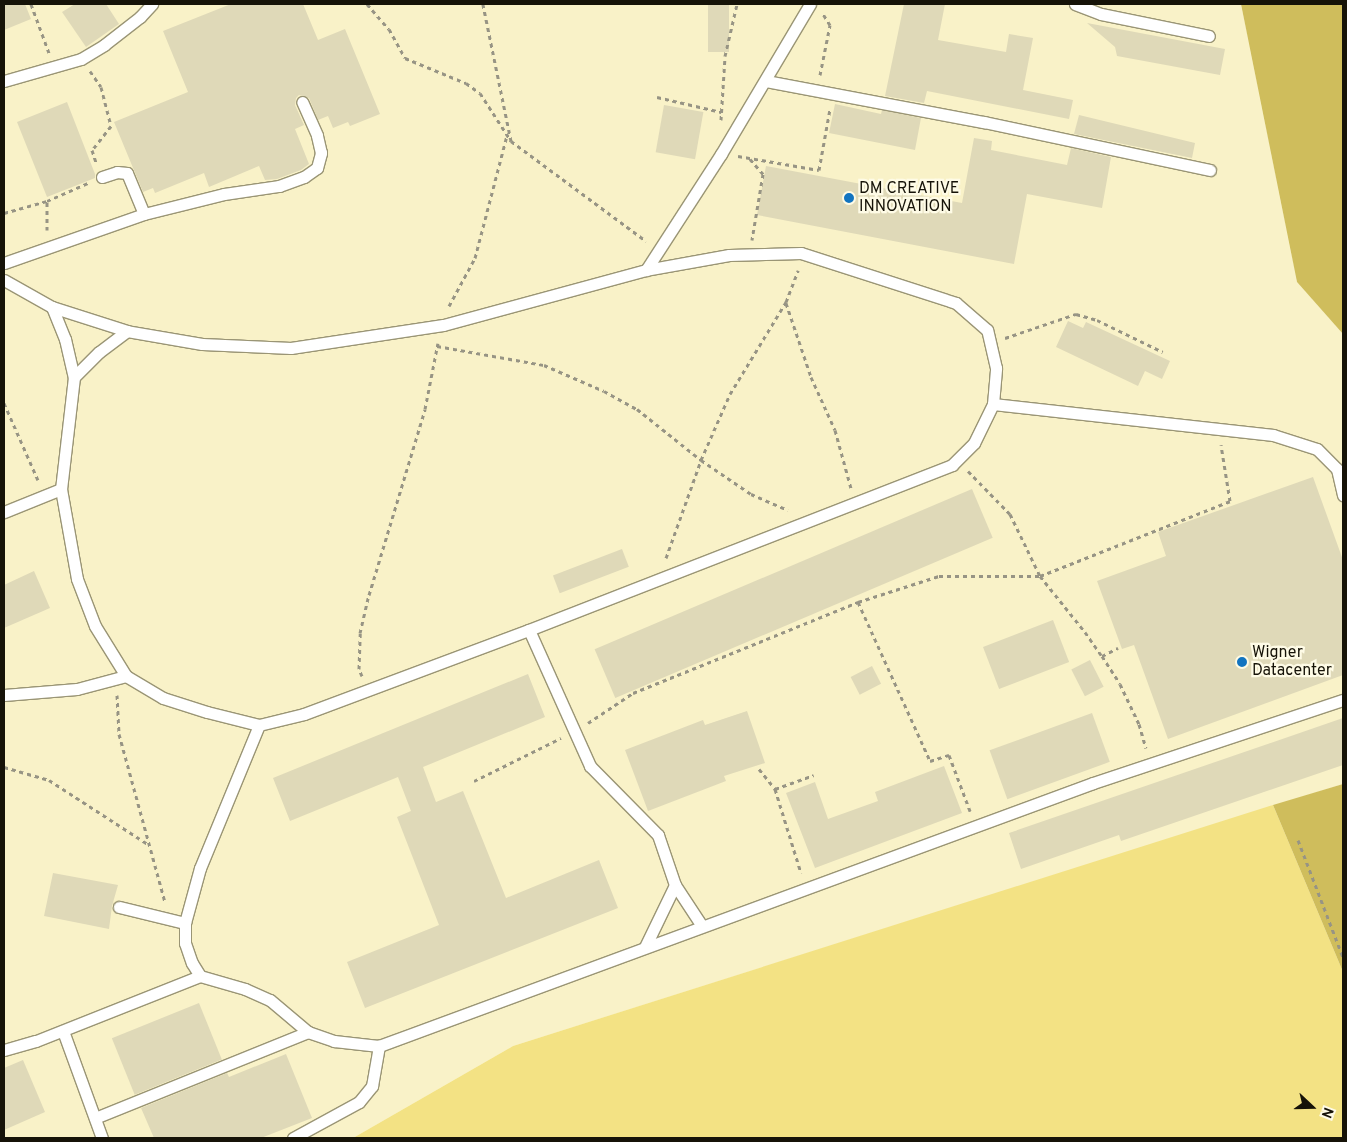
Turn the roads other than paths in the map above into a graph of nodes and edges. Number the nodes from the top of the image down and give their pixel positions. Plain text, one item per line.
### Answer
1 (152, 4) edge
2 (810, 4) edge
3 (1076, 4) edge
4 (1209, 36) dead end
5 (4, 81) edge
6 (766, 81) junction
7 (302, 102) dead end
8 (1210, 170) dead end
9 (102, 177) road end
10 (144, 214) junction
11 (4, 263) edge
12 (646, 270) junction
13 (4, 280) edge
14 (52, 307) junction
15 (127, 331) junction
16 (74, 377) junction
17 (993, 404) junction
18 (61, 490) junction
19 (1343, 495) edge
20 (4, 512) edge
21 (529, 630) junction
22 (126, 676) junction
23 (4, 695) edge
24 (1343, 700) edge
25 (259, 725) junction
26 (674, 885) junction
27 (119, 907) dead end
28 (185, 923) junction
29 (702, 926) junction
30 (645, 947) junction
31 (200, 976) junction
32 (63, 1031) junction
33 (308, 1032) junction
34 (379, 1046) junction
35 (4, 1050) edge
36 (94, 1118) junction
37 (102, 1138) edge
38 (293, 1138) edge

1 - 5 lane
2 - 6 lane
3 - 4 lane
6 - 8 lane
6 - 12 lane
7 - 10 lane
9 - 10 lane
10 - 11 lane
12 - 15 lane
12 - 17 lane
13 - 14 lane
14 - 15 lane
14 - 16 lane
15 - 16 lane
16 - 18 lane
17 - 19 lane
17 - 21 lane
18 - 20 lane
18 - 22 lane
21 - 25 lane
21 - 26 lane
22 - 23 lane
22 - 25 lane
24 - 29 lane
25 - 28 lane
26 - 29 lane
26 - 30 lane
27 - 28 lane
28 - 31 lane
29 - 30 lane
30 - 34 lane
31 - 32 lane
31 - 33 lane
32 - 35 lane
32 - 36 lane
33 - 34 lane
33 - 36 lane
34 - 38 lane
36 - 37 lane

